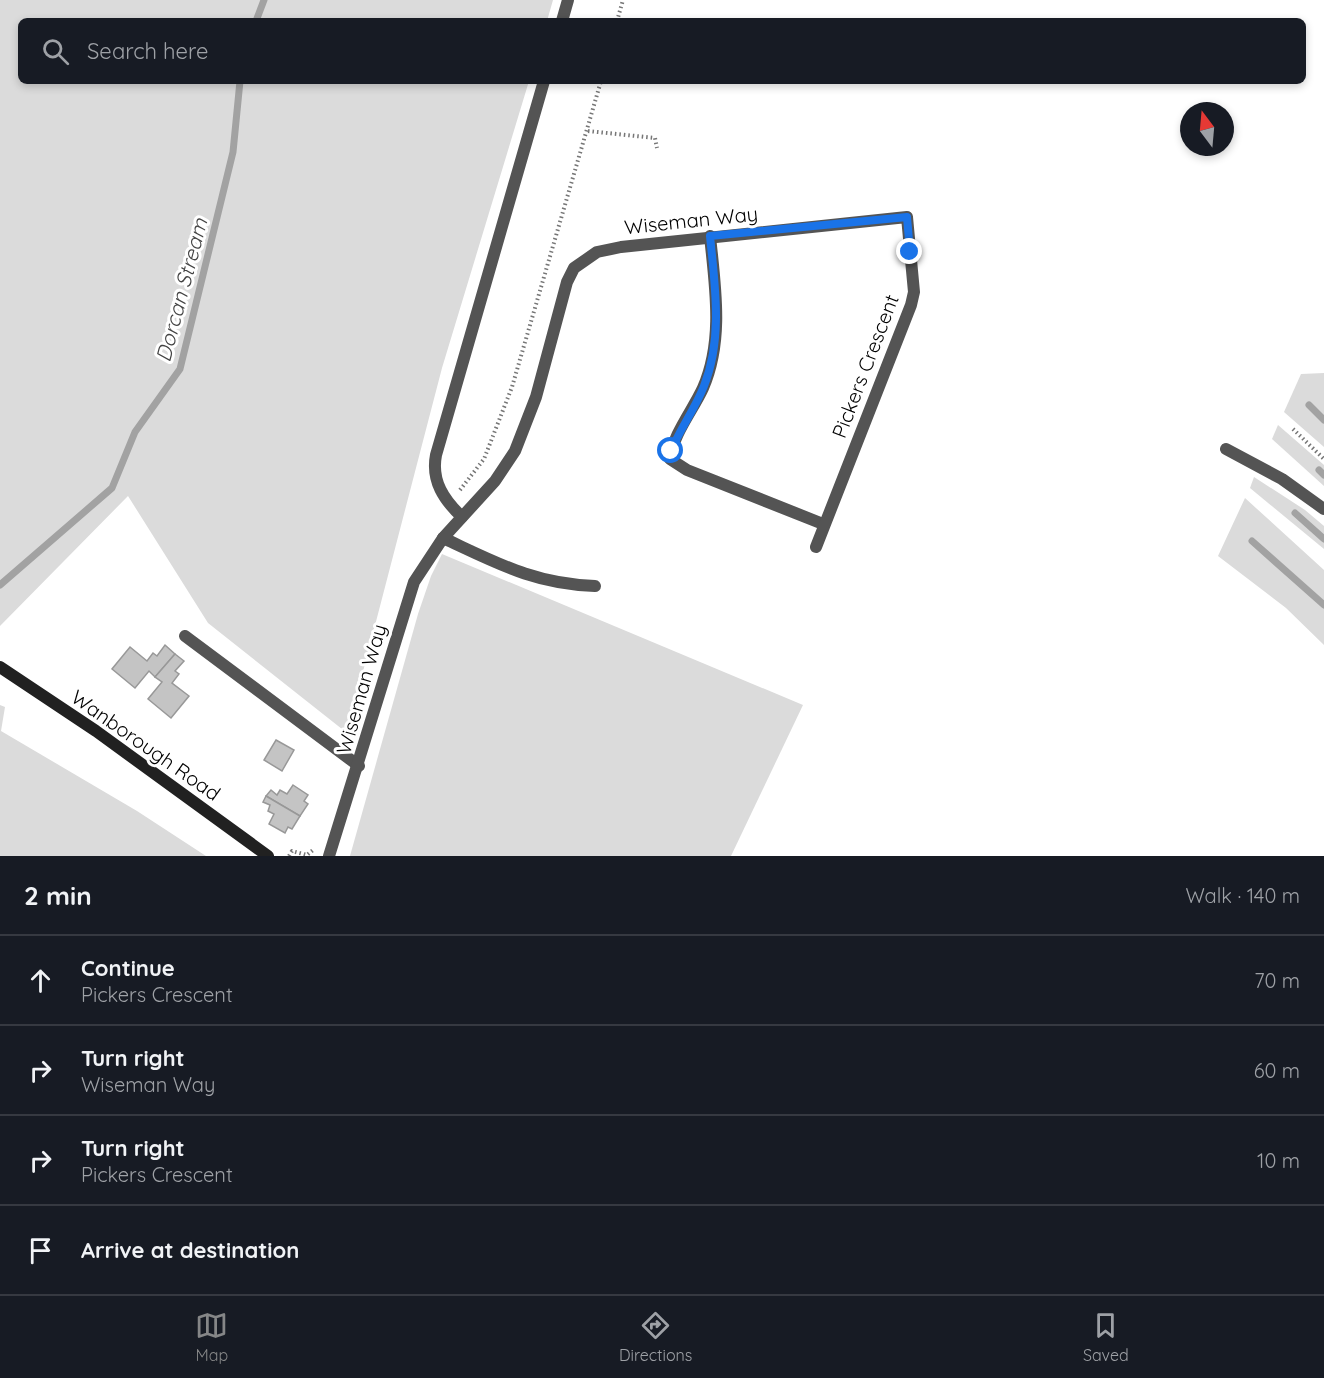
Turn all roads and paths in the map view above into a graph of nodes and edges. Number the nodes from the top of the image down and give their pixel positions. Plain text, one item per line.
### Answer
1 (568, 0) edge
2 (623, 0) edge
3 (563, 18) edge
4 (618, 18) edge
5 (543, 84) edge
6 (588, 131) dead end
7 (657, 148) dead end
8 (907, 217) joint
9 (710, 236) junction
10 (1293, 429) dead end
11 (1226, 449) dead end
12 (1324, 459) edge
13 (1324, 509) edge
14 (462, 517) junction
15 (823, 524) junction
16 (443, 538) junction
17 (816, 547) dead end
18 (595, 586) dead end
19 (185, 636) dead end
20 (0, 667) edge
21 (359, 766) junction
22 (268, 856) edge
23 (329, 856) edge

1 - 3 street
2 - 4 path
5 - 14 street
6 - 7 path
8 - 9 street, Wiseman Way
8 - 15 street, Pickers Crescent
9 - 14 street, Wiseman Way
9 - 15 street
10 - 12 path
11 - 13 street
14 - 16 street, Wiseman Way
15 - 17 street, Pickers Crescent
16 - 18 street
16 - 21 street, Wiseman Way
19 - 21 street
20 - 22 street, Wanborough Road
21 - 23 street, Wiseman Way

